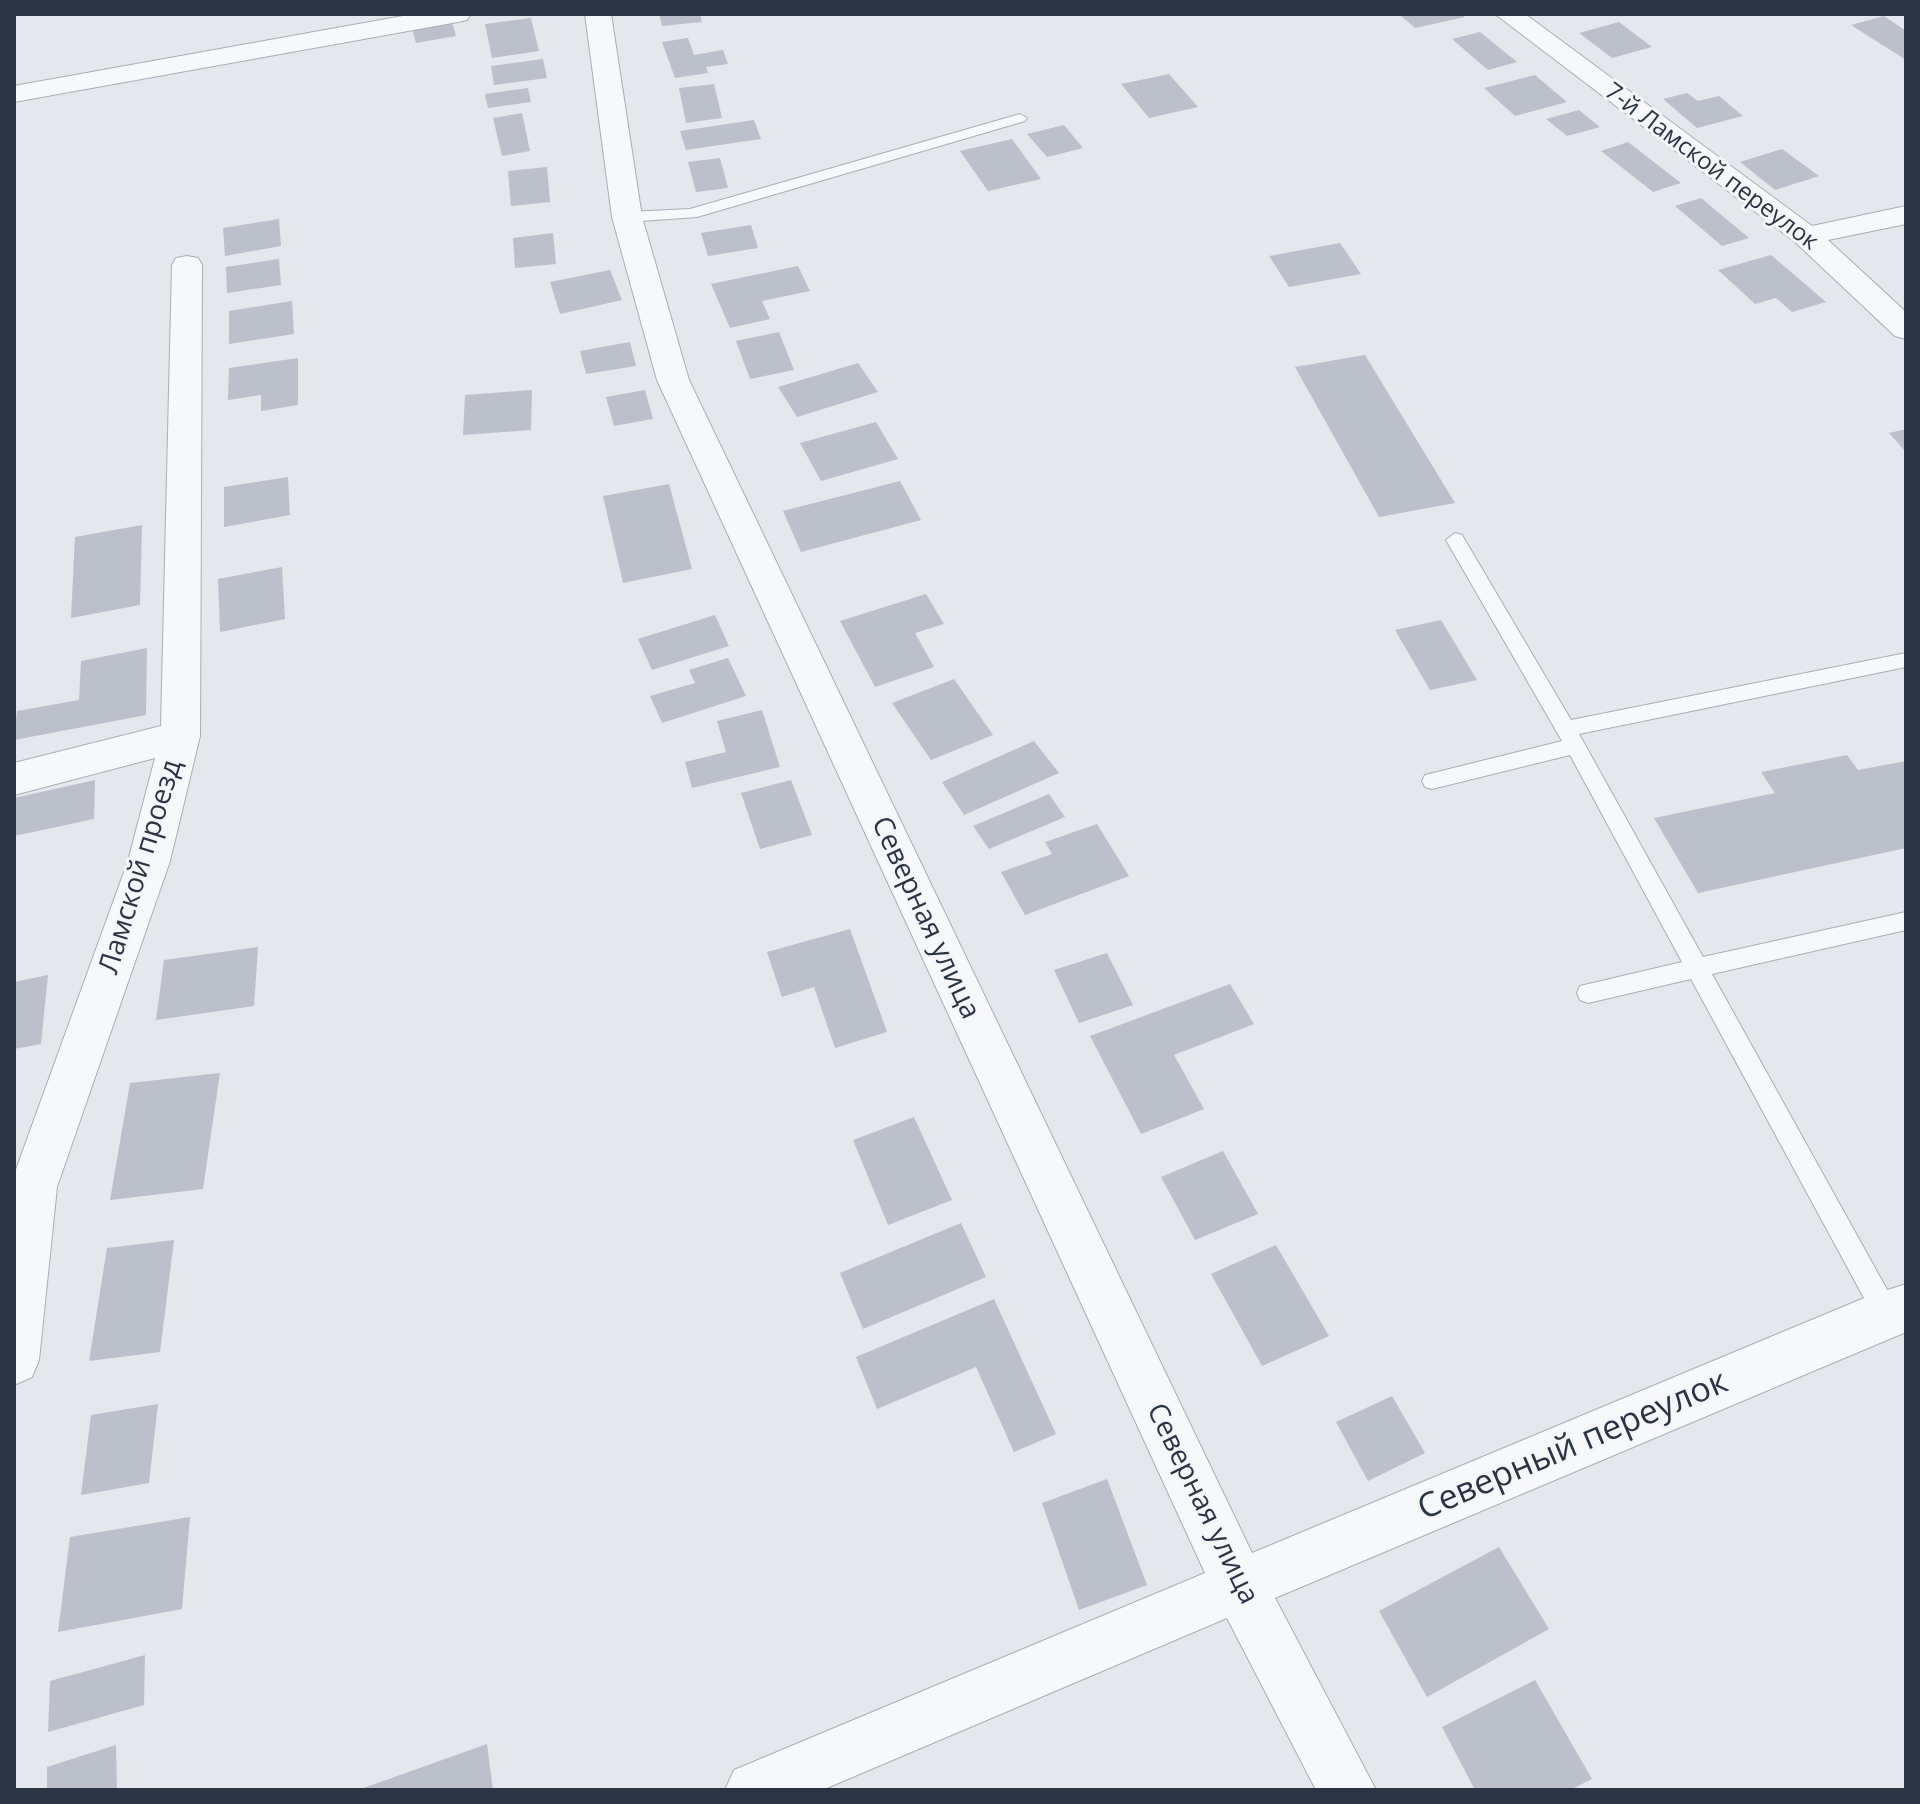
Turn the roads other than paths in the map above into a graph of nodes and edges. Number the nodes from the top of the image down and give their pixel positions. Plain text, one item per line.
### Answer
1 (458, 14) edge
2 (598, 14) edge
3 (1508, 14) edge
4 (14, 94) edge
5 (1020, 118) dead end
6 (1906, 215) edge
7 (627, 217) junction
8 (1806, 236) junction
9 (187, 265) dead end
10 (1906, 329) edge
11 (1455, 540) dead end
12 (1906, 660) edge
13 (180, 736) junction
14 (1571, 738) junction
15 (14, 779) edge
16 (1432, 781) dead end
17 (1906, 921) edge
18 (1697, 968) junction
19 (1588, 993) dead end
20 (1896, 1310) edge
21 (14, 1360) edge
22 (1240, 1588) junction
23 (754, 1790) edge
24 (1347, 1790) edge

1 - 4 street
2 - 7 street, Северная улица
3 - 8 street, 7-й Ламской переулок
5 - 7 lane
6 - 8 street
7 - 22 street, Северная улица
8 - 10 street, 7-й Ламской переулок
9 - 13 street, Ламской проезд
11 - 14 lane
12 - 14 lane
13 - 15 street
13 - 21 street, Ламской проезд
14 - 16 lane
14 - 18 lane
17 - 18 lane
18 - 19 lane
18 - 20 lane
20 - 22 street, Северный переулок
22 - 23 street, Северный переулок
22 - 24 street, Северная улица

